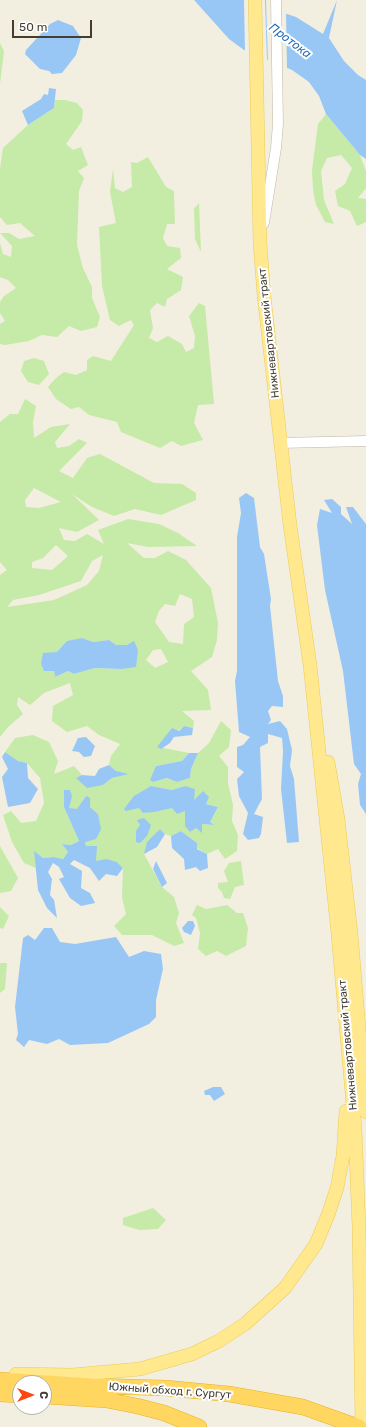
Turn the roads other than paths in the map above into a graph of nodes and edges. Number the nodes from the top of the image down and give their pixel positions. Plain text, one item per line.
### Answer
1 (255, 0) edge
2 (276, 0) edge
3 (260, 243) junction
4 (366, 441) edge
5 (280, 443) junction
6 (310, 665) junction
7 (347, 1024) junction
8 (366, 1112) edge
9 (0, 1374) edge
10 (0, 1380) edge
11 (92, 1386) junction
12 (52, 1387) edge
13 (0, 1388) edge
14 (12, 1388) edge
15 (0, 1394) edge
16 (12, 1395) edge
17 (52, 1397) edge
18 (199, 1427) edge
19 (361, 1427) edge

1 - 3 main road, Нижневартовский тракт
2 - 3 lane
3 - 5 main road, Нижневартовский тракт
4 - 5 lane
5 - 6 main road, Нижневартовский тракт
6 - 7 main road, Нижневартовский тракт
6 - 8 main road, Нижневартовский тракт
7 - 9 main road
7 - 19 main road, Нижневартовский тракт
10 - 11 highway, Южный обход г. Сургут
11 - 12 highway, Южный обход г. Сургут
11 - 19 highway, Южный обход г. Сургут
13 - 14 highway
15 - 16 highway
17 - 18 highway, Южный обход г. Сургут

